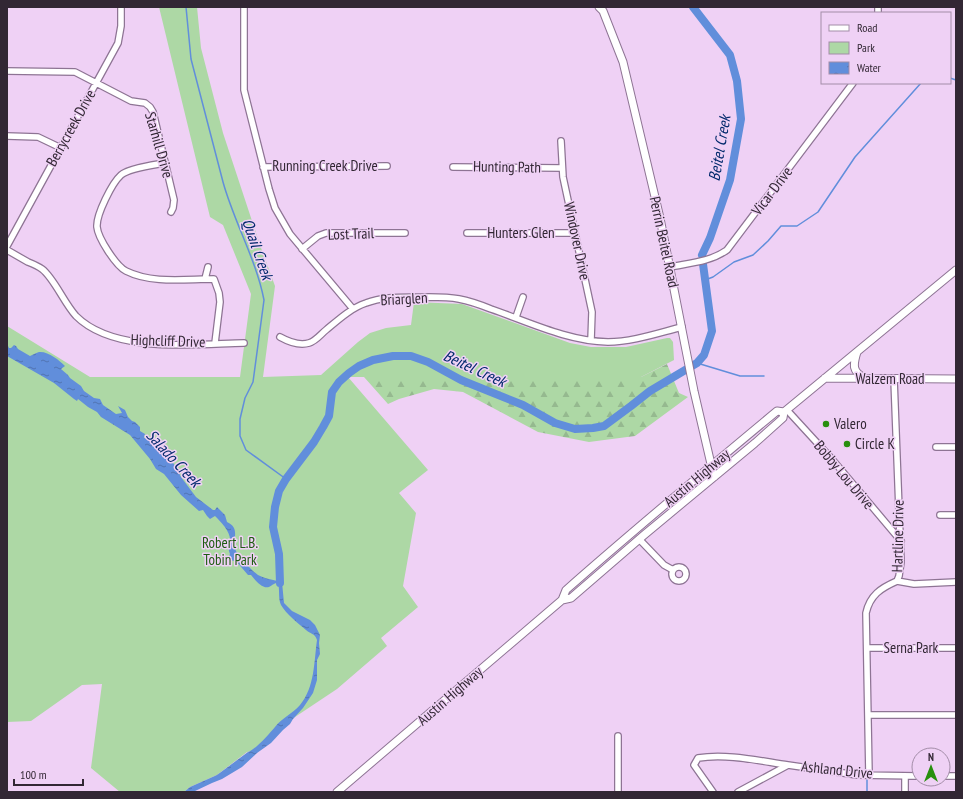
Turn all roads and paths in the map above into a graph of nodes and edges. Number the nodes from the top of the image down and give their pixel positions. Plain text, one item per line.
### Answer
1 (121, 7) edge
2 (244, 7) edge
3 (602, 8) edge
4 (7, 71) edge
5 (96, 82) junction
6 (852, 84) edge
7 (7, 136) edge
8 (561, 142) dead end
9 (61, 148) junction
10 (165, 163) junction
11 (387, 166) dead end
12 (263, 167) junction
13 (453, 167) dead end
14 (562, 168) junction
15 (171, 212) dead end
16 (405, 233) dead end
17 (467, 233) dead end
18 (575, 233) junction
19 (7, 246) edge
20 (302, 249) junction
21 (7, 250) edge
22 (670, 267) junction
23 (208, 268) dead end
24 (956, 270) edge
25 (205, 279) junction
26 (523, 297) dead end
27 (353, 309) junction
28 (516, 317) junction
29 (682, 327) junction
30 (280, 337) dead end
31 (591, 340) junction
32 (215, 343) junction
33 (244, 343) dead end
34 (857, 352) junction
35 (825, 378) junction
36 (867, 379) junction
37 (894, 379) junction
38 (956, 379) edge
39 (785, 411) junction
40 (706, 446) junction
41 (936, 447) dead end
42 (956, 447) edge
43 (733, 448) junction
44 (711, 466) junction
45 (714, 477) junction
46 (940, 515) dead end
47 (956, 515) edge
48 (639, 539) junction
49 (901, 541) junction
50 (673, 570) dead end
51 (896, 581) junction
52 (956, 582) edge
53 (562, 600) junction
54 (867, 648) junction
55 (956, 648) edge
56 (868, 715) junction
57 (956, 715) edge
58 (618, 736) dead end
59 (788, 765) junction
60 (869, 775) junction
61 (905, 776) junction
62 (911, 776) edge
63 (337, 792) edge
64 (618, 792) edge
65 (713, 792) edge
66 (738, 792) edge
67 (905, 792) edge

1 - 5 street, Berrycreek Drive
2 - 12 street
3 - 22 main road, Perrin Beitel Road
4 - 5 street, Starhill Drive
5 - 9 street, Berrycreek Drive
5 - 10 street, Starhill Drive
6 - 22 street, Vicar Drive
7 - 9 street
8 - 14 street, Windover Drive
9 - 19 street, Berrycreek Drive
10 - 15 street, Starhill Drive
10 - 25 street
11 - 12 street, Running Creek Drive
12 - 20 street
13 - 14 street, Hunting Path
14 - 18 street, Windover Drive
16 - 20 street, Lost Trail
17 - 18 street, Hunters Glen
18 - 31 street, Windover Drive
20 - 27 street
21 - 32 street, Highcliff Drive
22 - 29 main road, Perrin Beitel Road
23 - 25 street
24 - 34 main road, Austin Highway
25 - 32 street
26 - 28 street
27 - 28 street, Briarglen
27 - 30 street, Briarglen
28 - 31 street, Briarglen
29 - 31 street, Briarglen
29 - 40 main road, Perrin Beitel Road
32 - 33 street, Highcliff Drive
34 - 35 main road, Austin Highway
34 - 36 main road
35 - 36 main road, Walzem Road
35 - 39 main road, Austin Highway
36 - 37 main road, Walzem Road
37 - 38 main road, Walzem Road
37 - 49 street, Hartline Drive
39 - 43 main road, Austin Highway
39 - 45 main road, Austin Highway
39 - 49 street, Bobby Lou Drive
40 - 43 main road
40 - 44 main road, Perrin Beitel Road
41 - 42 street
43 - 44 main road, Austin Highway
44 - 45 main road, Perrin Beitel Road
44 - 53 main road, Austin Highway
45 - 48 main road, Austin Highway
46 - 47 street
48 - 50 street
48 - 53 main road, Austin Highway
49 - 51 street, Hartline Drive
51 - 52 street
51 - 54 street, Hartline Drive
53 - 63 main road, Austin Highway
54 - 55 street, Serna Park
54 - 56 street, Hartline Drive
56 - 57 street
56 - 60 street, Hartline Drive
58 - 64 street
59 - 60 street, Ashland Drive
59 - 65 street
59 - 66 street, Ashland Drive
60 - 61 street, Ashland Drive
61 - 62 street, Ashland Drive
61 - 67 street

